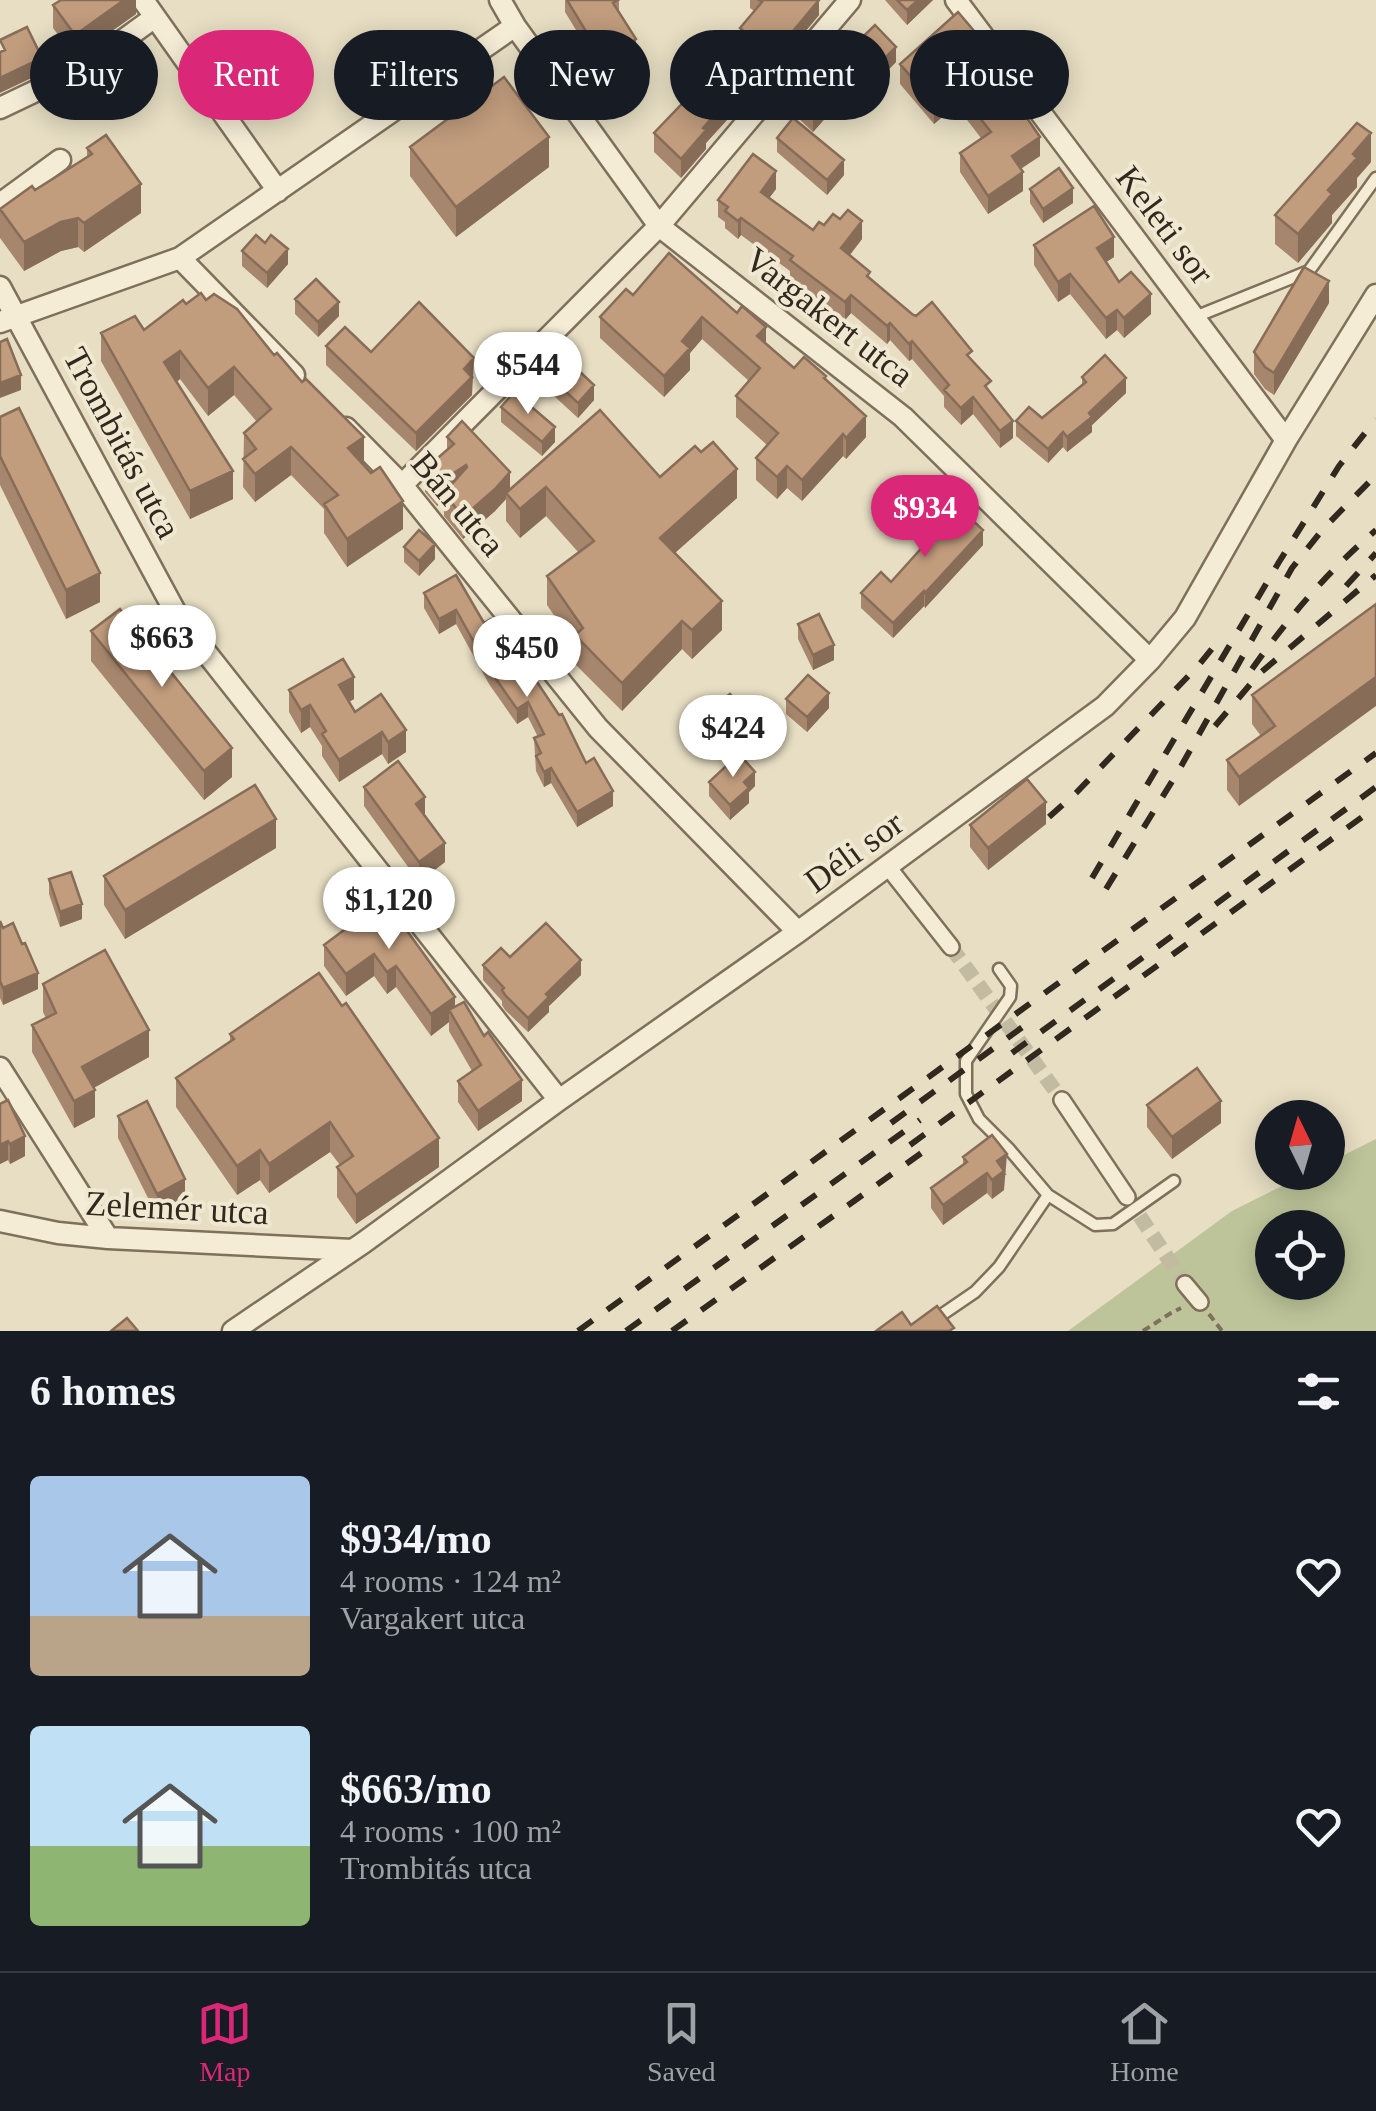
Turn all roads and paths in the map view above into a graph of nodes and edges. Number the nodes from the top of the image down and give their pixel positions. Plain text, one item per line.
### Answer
1 (500, 0) edge
2 (850, 0) edge
3 (956, 0) edge
4 (149, 9) edge
5 (516, 26) junction
6 (0, 108) edge
7 (60, 160) dead end
8 (1376, 178) edge
9 (278, 191) junction
10 (0, 204) edge
11 (659, 226) junction
12 (180, 258) junction
13 (0, 287) edge
14 (1376, 295) edge
15 (8, 318) edge
16 (1194, 318) junction
17 (305, 386) edge
18 (333, 414) edge
19 (1286, 440) junction
20 (402, 485) junction
21 (1150, 660) junction
22 (888, 867) junction
23 (798, 932) junction
24 (950, 947) tunnel mouth
25 (998, 969) dead end
26 (0, 1068) edge
27 (558, 1100) junction
28 (1062, 1100) tunnel mouth
29 (1174, 1182) dead end
30 (1048, 1195) junction
31 (1128, 1196) tunnel mouth
32 (0, 1221) edge
33 (108, 1238) junction
34 (352, 1250) junction
35 (1186, 1284) tunnel mouth
36 (1200, 1302) joint
37 (233, 1331) edge
38 (918, 1331) edge
39 (1142, 1331) edge

1 - 5 street, Vargakert utca
2 - 11 street
3 - 16 street, Keleti sor
4 - 6 street
4 - 9 street
5 - 9 street
5 - 11 street, Vargakert utca
7 - 10 street
8 - 16 lane
9 - 12 street
11 - 20 street
11 - 21 street, Vargakert utca
12 - 15 street
12 - 17 street
13 - 15 street, Trombitás utca
14 - 19 street, Déli sor
15 - 27 street, Trombitás utca
16 - 19 street, Keleti sor
18 - 20 street, Bán utca
19 - 21 street, Déli sor
20 - 23 street, Bán utca
21 - 22 street, Déli sor
22 - 23 street, Déli sor
22 - 24 street
23 - 27 street, Déli sor
25 - 30 lane
26 - 33 street
27 - 34 street, Déli sor
28 - 31 street
29 - 30 lane
30 - 38 lane
32 - 33 street, Zelemér utca
33 - 34 street, Zelemér utca
34 - 37 street, Déli sor
35 - 36 street
36 - 39 path

